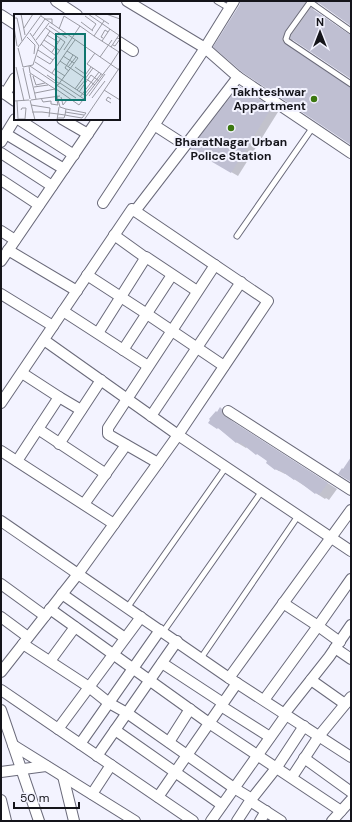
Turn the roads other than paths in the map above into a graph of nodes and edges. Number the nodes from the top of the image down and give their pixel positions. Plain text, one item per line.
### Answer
1 (56, 1) edge
2 (127, 1) edge
3 (217, 1) edge
4 (310, 2) edge
5 (231, 5) edge
6 (76, 14) edge
7 (1, 15) edge
8 (14, 23) edge
9 (351, 31) edge
10 (120, 43) edge
11 (205, 48) junction
12 (133, 51) dead end
13 (238, 77) junction
14 (14, 79) edge
15 (351, 84) edge
16 (3, 92) edge
17 (14, 99) edge
18 (16, 120) edge
19 (19, 120) edge
20 (64, 120) edge
21 (97, 120) edge
22 (154, 125) junction
23 (313, 127) junction
24 (88, 134) junction
25 (3, 138) edge
26 (185, 145) junction
27 (1, 153) edge
28 (351, 153) edge
29 (74, 155) junction
30 (64, 169) junction
31 (1, 180) edge
32 (52, 186) junction
33 (103, 203) dead end
34 (39, 205) junction
35 (135, 211) junction
36 (1, 231) edge
37 (114, 235) junction
38 (237, 236) dead end
39 (15, 240) junction
40 (8, 250) junction
41 (146, 258) junction
42 (1, 261) edge
43 (215, 265) junction
44 (87, 275) junction
45 (172, 275) junction
46 (241, 282) junction
47 (77, 291) junction
48 (197, 292) junction
49 (1, 294) edge
50 (120, 297) junction
51 (64, 311) junction
52 (147, 314) junction
53 (53, 326) junction
54 (172, 330) junction
55 (98, 333) junction
56 (44, 340) junction
57 (197, 347) junction
58 (123, 350) junction
59 (148, 366) junction
60 (224, 366) junction
61 (22, 373) junction
62 (100, 380) junction
63 (59, 397) junction
64 (2, 398) edge
65 (126, 398) junction
66 (81, 410) junction
67 (228, 411) dead end
68 (151, 416) junction
69 (38, 430) junction
70 (178, 435) junction
71 (59, 444) junction
72 (126, 445) junction
73 (1, 451) edge
74 (17, 462) junction
75 (158, 464) junction
76 (226, 467) junction
77 (106, 474) junction
78 (351, 490) edge
79 (262, 491) junction
80 (84, 504) junction
81 (351, 510) edge
82 (298, 516) junction
83 (1, 521) edge
84 (114, 524) junction
85 (331, 538) junction
86 (351, 551) edge
87 (78, 574) junction
88 (351, 579) edge
89 (1, 584) edge
90 (62, 594) junction
91 (283, 603) junction
92 (127, 608) junction
93 (48, 613) junction
94 (1, 617) edge
95 (141, 617) junction
96 (351, 625) edge
97 (318, 626) junction
98 (75, 627) junction
99 (162, 631) junction
100 (125, 638) junction
101 (25, 641) junction
102 (176, 641) junction
103 (337, 645) junction
104 (114, 654) junction
105 (201, 658) junction
106 (351, 659) edge
107 (50, 661) junction
108 (162, 663) junction
109 (133, 668) junction
110 (1, 672) edge
111 (150, 680) junction
112 (233, 680) junction
113 (311, 680) junction
114 (89, 687) junction
115 (1, 690) edge
116 (264, 700) junction
117 (348, 700) edge
118 (109, 702) junction
119 (222, 704) junction
120 (190, 709) junction
121 (1, 710) edge
122 (127, 713) junction
123 (285, 714) junction
124 (209, 722) junction
125 (304, 726) junction
126 (58, 729) junction
127 (115, 730) junction
128 (319, 736) junction
129 (270, 737) junction
130 (169, 742) junction
131 (80, 744) junction
132 (13, 745) junction
133 (187, 755) junction
134 (258, 755) junction
135 (97, 756) junction
136 (351, 756) edge
137 (304, 758) junction
138 (110, 765) junction
139 (46, 766) junction
140 (277, 767) junction
141 (22, 769) junction
142 (1, 772) edge
143 (175, 773) junction
144 (63, 776) junction
145 (292, 777) junction
146 (234, 788) junction
147 (351, 792) edge
148 (92, 794) junction
149 (158, 797) junction
150 (1, 800) edge
151 (251, 800) junction
152 (351, 800) edge
153 (222, 805) junction
154 (266, 811) junction
155 (341, 811) junction
156 (178, 817) edge
157 (4, 820) edge
158 (75, 820) edge
159 (39, 821) edge
160 (135, 821) edge
161 (193, 821) edge
162 (211, 821) edge
163 (237, 821) edge
164 (260, 821) edge
165 (281, 821) edge
166 (332, 821) edge

1 - 6 street
2 - 11 street
3 - 5 lane
4 - 9 lane
4 - 15 lane
5 - 11 street
7 - 8 street
10 - 12 street
11 - 13 street
11 - 22 street
13 - 23 street
13 - 26 street
14 - 16 street
16 - 17 street
18 - 25 street
19 - 29 street
20 - 24 street
21 - 24 street
22 - 26 street
22 - 33 street
23 - 28 street
23 - 38 lane
24 - 29 street
25 - 30 street
26 - 35 street
27 - 32 street
29 - 30 street
30 - 32 street
31 - 34 street
32 - 34 street
34 - 39 street
35 - 37 street
35 - 43 street
36 - 39 street
37 - 41 street
37 - 44 street
39 - 40 street
40 - 42 street
40 - 47 street
41 - 45 street
41 - 50 street
43 - 46 street
43 - 48 street
44 - 47 street
44 - 50 street
45 - 48 street
45 - 52 street
46 - 57 street
46 - 60 street
47 - 51 street
48 - 54 street
49 - 53 street
50 - 52 street
50 - 55 street
51 - 53 street
51 - 55 street
52 - 54 street
52 - 58 street
53 - 56 street
54 - 57 street
54 - 59 street
55 - 58 street
56 - 61 street
56 - 62 street
57 - 60 street
57 - 68 street
58 - 59 street
59 - 65 street
60 - 70 street
61 - 63 street
61 - 64 street
62 - 65 street
62 - 66 street
63 - 66 street
63 - 69 street
65 - 68 street
65 - 72 street
66 - 71 street
67 - 78 street
68 - 70 street
69 - 71 street
69 - 74 street
70 - 75 street
70 - 76 street
71 - 77 street
72 - 75 street
72 - 77 street
73 - 74 street
74 - 80 street
75 - 84 street
76 - 79 street
76 - 92 lane
77 - 80 street
79 - 82 street
79 - 99 lane
80 - 84 street
81 - 85 street
82 - 85 street
82 - 105 lane
83 - 87 street
84 - 87 street
85 - 86 street
85 - 91 street
87 - 90 street
87 - 92 street
88 - 97 street
89 - 93 street
90 - 93 street
90 - 100 street
91 - 97 street
91 - 112 street
92 - 95 street
93 - 98 street
93 - 101 street
94 - 101 street
95 - 99 street
95 - 100 street
96 - 103 street
97 - 103 street
97 - 116 street
98 - 104 street
98 - 107 street
99 - 102 street
99 - 109 street
100 - 104 street
101 - 107 street
101 - 110 street
102 - 105 street
102 - 108 street
103 - 106 street
103 - 113 street
104 - 109 street
104 - 114 street
105 - 112 street
107 - 114 street
108 - 111 street
108 - 119 street
109 - 111 street
109 - 118 street
111 - 120 street
111 - 122 street
112 - 116 street
112 - 119 street
113 - 117 street
113 - 123 street
114 - 118 street
114 - 126 street
115 - 126 street
116 - 123 street
117 - 128 street
118 - 122 street
118 - 131 street
119 - 124 street
119 - 129 street
120 - 124 street
120 - 130 street
121 - 132 street
122 - 127 street
122 - 130 street
123 - 125 street
123 - 129 street
124 - 133 street
124 - 134 street
125 - 128 street
125 - 140 street
126 - 131 street
127 - 135 street
127 - 143 street
128 - 136 street
128 - 137 street
129 - 134 street
130 - 133 street
131 - 135 street
132 - 139 street
132 - 141 street
133 - 143 street
133 - 146 street
134 - 140 street
134 - 146 street
135 - 138 street
137 - 145 street
137 - 147 street
138 - 148 street
138 - 149 street
139 - 141 street
139 - 144 street
140 - 145 street
140 - 151 street
141 - 142 street
141 - 159 street
143 - 149 street
143 - 153 street
144 - 148 street
144 - 158 street
145 - 155 street
146 - 151 street
146 - 153 street
148 - 160 street
149 - 156 street
150 - 157 street
151 - 154 street
151 - 163 street
152 - 155 street
153 - 162 street
154 - 164 street
154 - 165 street
155 - 166 street
156 - 161 street

